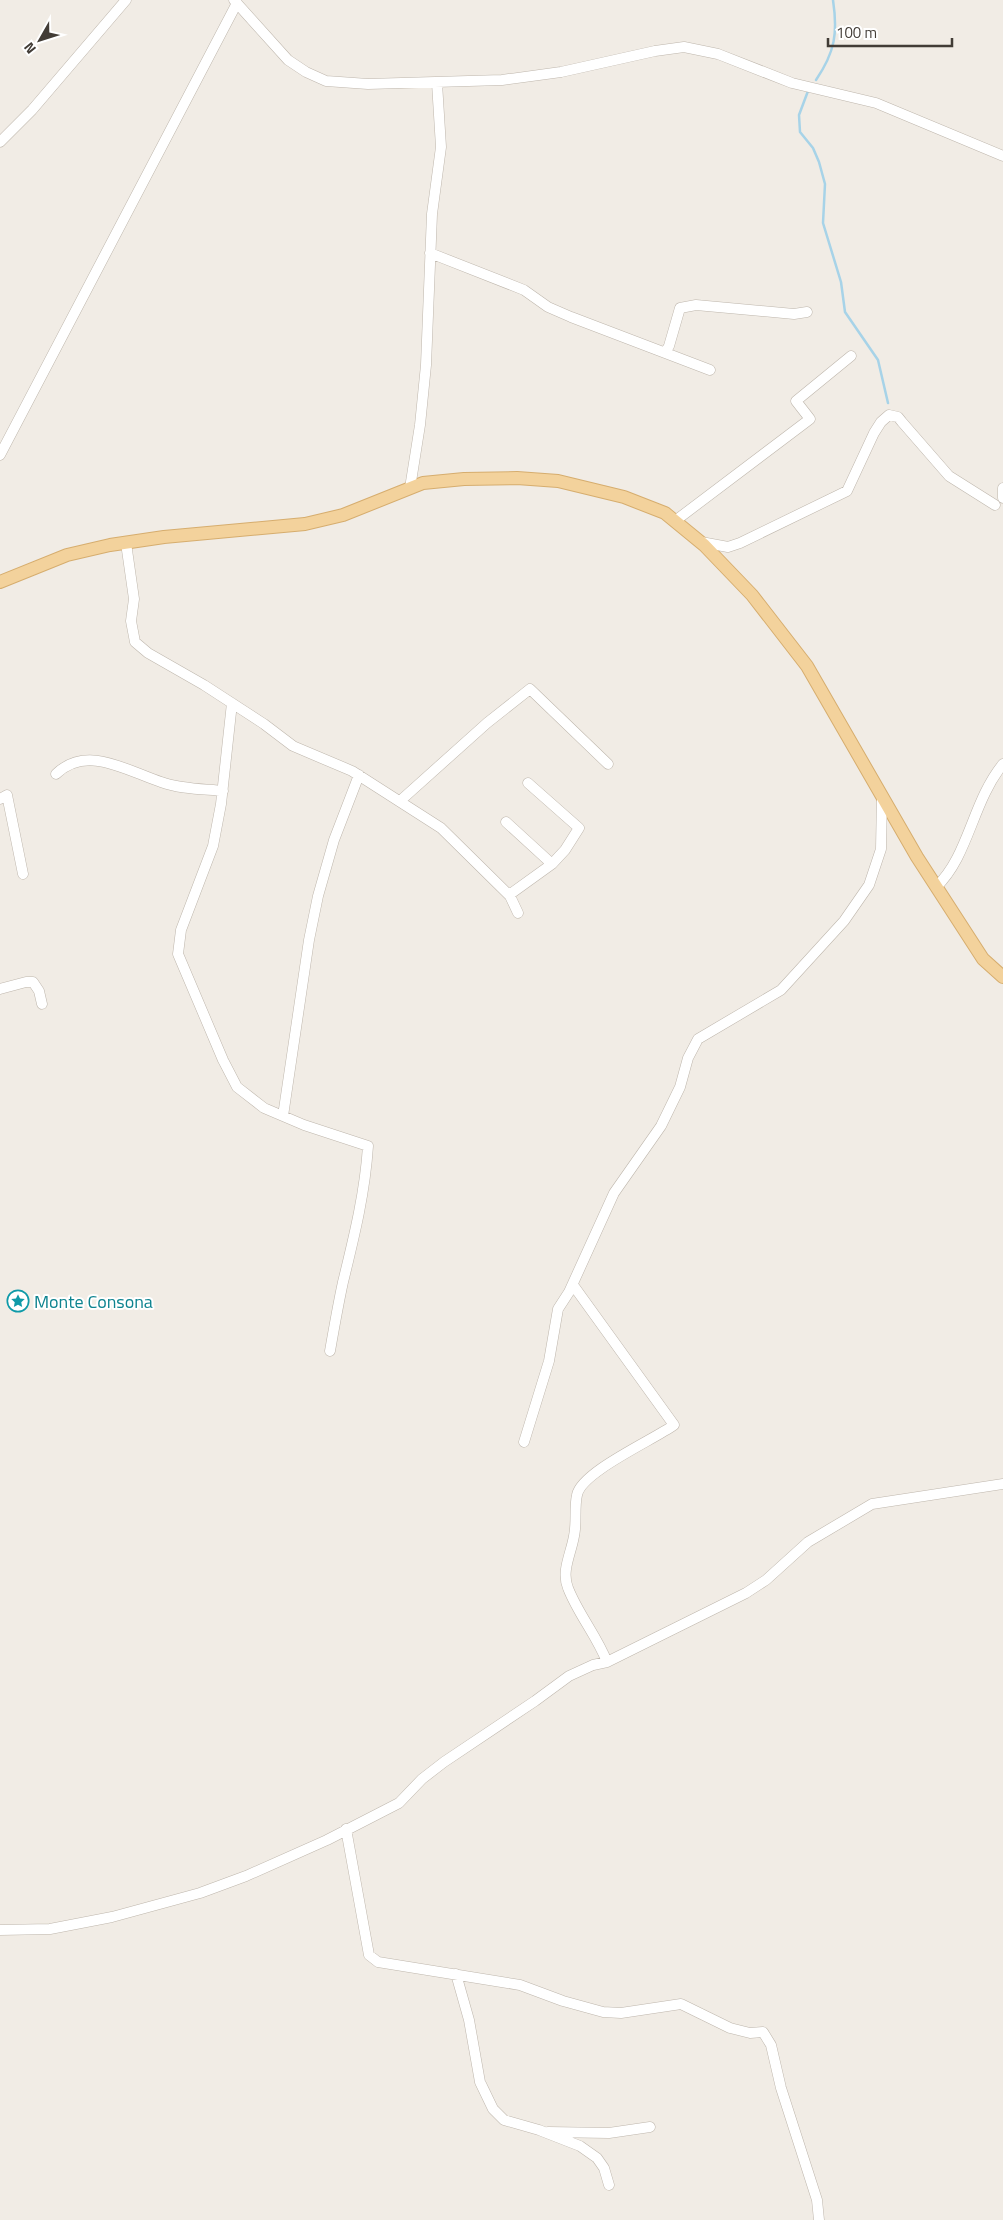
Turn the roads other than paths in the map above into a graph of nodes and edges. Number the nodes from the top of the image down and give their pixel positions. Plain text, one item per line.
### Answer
1 (126, 0) edge
2 (235, 2) edge
3 (437, 83) junction
4 (0, 142) edge
5 (1003, 156) edge
6 (430, 253) junction
7 (807, 312) dead end
8 (664, 353) junction
9 (851, 356) dead end
10 (710, 370) dead end
11 (0, 455) edge
12 (410, 488) junction
13 (1003, 488) edge
14 (1003, 498) edge
15 (995, 505) dead end
16 (675, 521) junction
17 (701, 542) junction
18 (126, 543) junction
19 (0, 582) edge
20 (232, 703) junction
21 (608, 764) dead end
22 (1003, 764) edge
23 (56, 774) dead end
24 (359, 776) junction
25 (528, 783) dead end
26 (223, 791) junction
27 (882, 797) junction
28 (0, 799) edge
29 (400, 801) junction
30 (506, 822) dead end
31 (552, 864) junction
32 (23, 874) dead end
33 (936, 887) junction
34 (509, 895) junction
35 (518, 913) dead end
36 (1003, 977) edge
37 (0, 989) edge
38 (42, 1004) dead end
39 (283, 1116) junction
40 (573, 1285) junction
41 (330, 1350) dead end
42 (524, 1442) dead end
43 (1003, 1484) edge
44 (607, 1662) junction
45 (346, 1830) junction
46 (0, 1930) edge
47 (456, 1974) junction
48 (650, 2127) dead end
49 (544, 2132) junction
50 (609, 2185) dead end
51 (819, 2220) edge

1 - 4 street
2 - 3 street
2 - 11 street
3 - 5 street
3 - 6 street
6 - 8 street
6 - 12 street
7 - 8 street
8 - 10 street
9 - 16 street
12 - 16 main road
12 - 18 main road
13 - 14 street
15 - 17 street
16 - 17 main road
17 - 27 main road
18 - 19 main road
18 - 20 street
20 - 24 street
20 - 26 street
21 - 29 street
22 - 33 street
23 - 26 street
24 - 29 street
24 - 39 street
25 - 31 street
26 - 39 street
27 - 33 main road
27 - 40 street
28 - 32 street
29 - 34 street
30 - 31 street
31 - 34 street
33 - 36 main road
34 - 35 street
37 - 38 street
39 - 41 street
40 - 42 street
40 - 44 street
43 - 44 street
44 - 45 street
45 - 46 street
45 - 47 street
47 - 49 street
47 - 51 street
48 - 49 street
49 - 50 street

